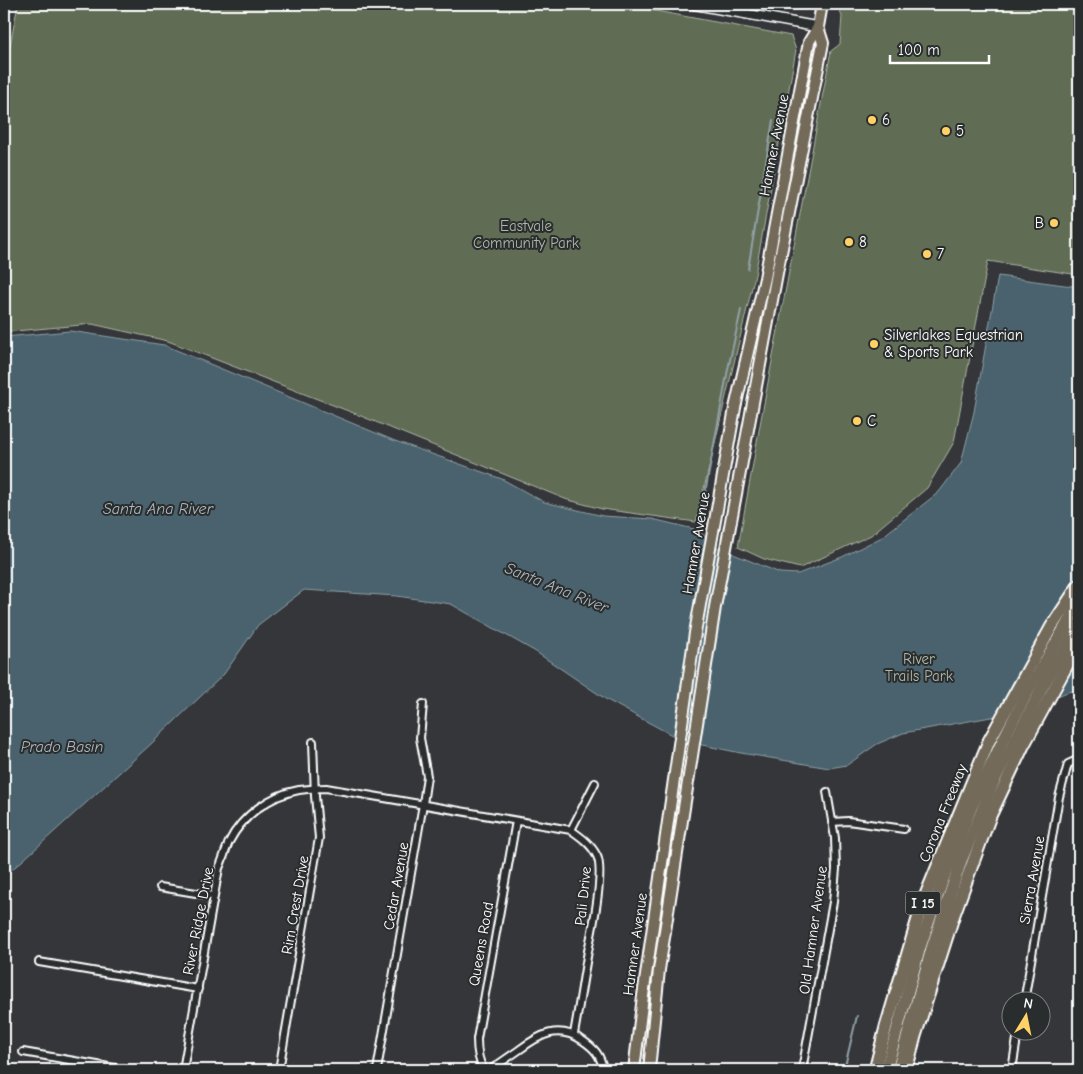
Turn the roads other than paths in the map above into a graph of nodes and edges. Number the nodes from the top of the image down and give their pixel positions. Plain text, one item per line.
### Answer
1 (692, 4) edge
2 (822, 4) edge
3 (818, 27) junction
4 (1079, 586) edge
5 (1079, 603) edge
6 (1079, 624) edge
7 (1079, 643) edge
8 (423, 704) dead end
9 (314, 742) dead end
10 (1012, 744) junction
11 (1079, 759) edge
12 (595, 783) dead end
13 (315, 788) junction
14 (827, 792) dead end
15 (423, 804) junction
16 (516, 821) junction
17 (832, 822) junction
18 (904, 829) dead end
19 (571, 830) junction
20 (160, 887) dead end
21 (214, 896) junction
22 (39, 962) dead end
23 (198, 989) junction
24 (1026, 992) edge
25 (574, 1034) junction
26 (1016, 1042) edge
27 (23, 1052) dead end
28 (126, 1070) edge
29 (183, 1070) edge
30 (280, 1070) edge
31 (377, 1070) edge
32 (484, 1070) edge
33 (490, 1070) edge
34 (603, 1070) edge
35 (634, 1070) edge
36 (649, 1070) edge
37 (802, 1070) edge
38 (875, 1070) edge
39 (886, 1070) edge
40 (898, 1070) edge
41 (906, 1070) edge
42 (1012, 1070) edge

1 - 3 street
2 - 3 main road, Hamner Avenue
3 - 35 main road, Hamner Avenue
3 - 36 main road, Hamner Avenue
4 - 38 highway, Corona Freeway / I 15
5 - 10 highway
6 - 10 highway
7 - 10 highway, I 15
8 - 15 street, Cedar Avenue
9 - 13 street, Rim Crest Drive
10 - 39 highway
10 - 40 highway
10 - 41 highway, I 15
11 - 24 street, Sierra Avenue
12 - 19 street
13 - 15 street, River Ridge Drive
13 - 21 street, River Ridge Drive
13 - 30 street, Rim Crest Drive
14 - 17 street, Old Hamner Avenue
15 - 16 street, Pali Drive
15 - 31 street, Cedar Avenue
16 - 19 street, Pali Drive
16 - 32 street, Queens Road
17 - 18 street
17 - 37 street, Old Hamner Avenue
19 - 25 street, Pali Drive
20 - 21 street
21 - 23 street, River Ridge Drive
22 - 23 street
23 - 29 street, River Ridge Drive
25 - 33 street
25 - 34 street
26 - 42 street
27 - 28 street

